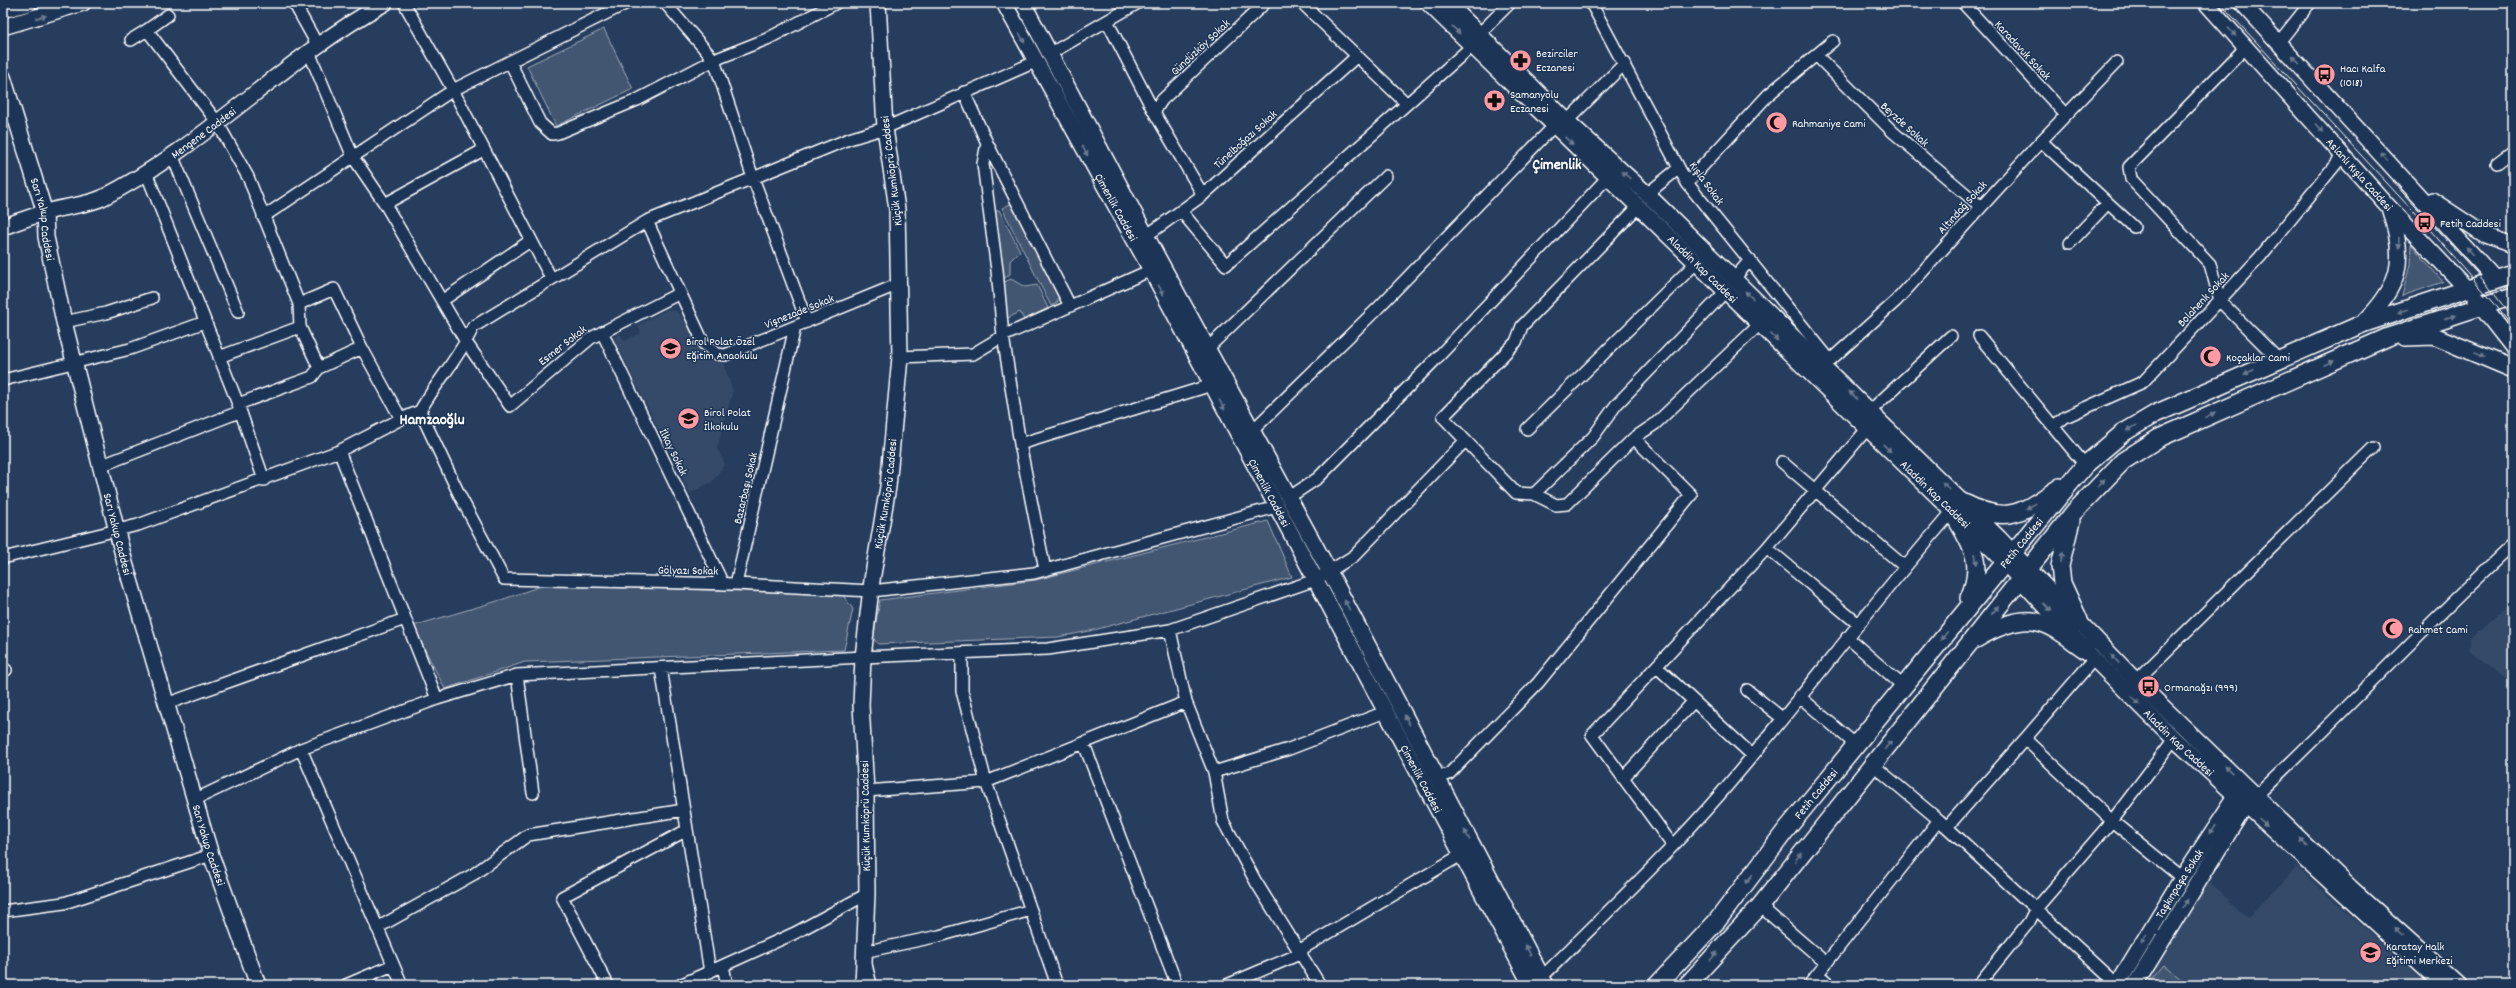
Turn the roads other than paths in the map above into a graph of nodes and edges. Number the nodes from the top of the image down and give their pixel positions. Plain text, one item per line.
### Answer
1 (29, 3) edge
2 (83, 3) edge
3 (294, 3) edge
4 (385, 3) edge
5 (404, 3) edge
6 (627, 3) edge
7 (665, 3) edge
8 (836, 3) edge
9 (878, 3) edge
10 (1004, 3) edge
11 (1024, 3) edge
12 (1138, 3) edge
13 (1265, 3) edge
14 (1302, 3) edge
15 (1428, 3) edge
16 (1448, 3) edge
17 (1510, 3) edge
18 (1591, 3) edge
19 (1963, 3) edge
20 (2206, 3) edge
21 (2242, 3) edge
22 (2310, 3) edge
23 (3, 10) edge
24 (168, 15) dead end
25 (1107, 21) junction
26 (3, 27) edge
27 (147, 30) junction
28 (131, 40) dead end
29 (1475, 40) junction
30 (1833, 41) dead end
31 (2279, 42) junction
32 (2246, 47) junction
33 (313, 49) junction
34 (1051, 53) junction
35 (1357, 56) junction
36 (1817, 56) junction
37 (714, 60) junction
38 (510, 62) junction
39 (1035, 62) junction
40 (2117, 62) dead end
41 (1625, 63) junction
42 (3, 77) edge
43 (453, 90) junction
44 (964, 92) junction
45 (1406, 103) junction
46 (1154, 112) junction
47 (2066, 114) junction
48 (217, 122) junction
49 (1560, 124) junction
50 (885, 128) junction
51 (2040, 141) junction
52 (988, 143) junction
53 (483, 150) junction
54 (2513, 151) edge
55 (2344, 154) junction
56 (172, 155) junction
57 (353, 157) junction
58 (2497, 164) dead end
59 (1679, 168) junction
60 (146, 172) junction
61 (1386, 176) dead end
62 (1608, 177) junction
63 (753, 178) junction
64 (1687, 183) junction
65 (2410, 185) junction
66 (1648, 194) junction
67 (1203, 195) junction
68 (2108, 203) junction
69 (385, 204) junction
70 (1980, 206) junction
71 (2388, 206) junction
72 (1638, 207) junction
73 (1181, 211) junction
74 (45, 213) junction
75 (263, 217) junction
76 (647, 221) junction
77 (3, 226) edge
78 (2134, 227) dead end
79 (1146, 236) junction
80 (530, 242) junction
81 (2070, 243) dead end
82 (2513, 245) edge
83 (1750, 260) junction
84 (1696, 263) junction
85 (1151, 270) junction
86 (2513, 274) edge
87 (551, 278) junction
88 (2496, 280) junction
89 (899, 284) junction
90 (1730, 286) junction
91 (2466, 288) junction
92 (680, 293) junction
93 (2512, 297) edge
94 (152, 298) dead end
95 (443, 300) junction
96 (2220, 301) junction
97 (299, 304) junction
98 (1070, 306) junction
99 (2483, 307) junction
100 (238, 312) dead end
101 (64, 322) junction
102 (205, 322) junction
103 (807, 322) junction
104 (1760, 324) junction
105 (2362, 324) junction
106 (300, 327) junction
107 (795, 327) junction
108 (602, 332) junction
109 (1003, 336) junction
110 (1951, 336) dead end
111 (1979, 336) dead end
112 (2388, 337) junction
113 (466, 342) junction
114 (2513, 346) edge
115 (362, 348) junction
116 (1207, 349) junction
117 (219, 358) junction
118 (900, 358) junction
119 (2278, 359) junction
120 (74, 361) junction
121 (1827, 363) junction
122 (319, 368) junction
123 (2513, 369) edge
124 (3, 380) edge
125 (1212, 385) junction
126 (238, 408) junction
127 (420, 411) junction
128 (1870, 411) junction
129 (400, 419) junction
130 (2054, 426) junction
131 (1527, 429) dead end
132 (1867, 429) junction
133 (1252, 430) junction
134 (1634, 438) junction
135 (1465, 441) junction
136 (1020, 444) junction
137 (2373, 448) dead end
138 (340, 451) junction
139 (1782, 462) dead end
140 (100, 466) junction
141 (2080, 471) junction
142 (264, 480) junction
143 (1814, 490) junction
144 (1534, 494) junction
145 (1288, 498) junction
146 (1276, 507) junction
147 (1957, 507) junction
148 (2074, 512) junction
149 (116, 530) junction
150 (2513, 544) edge
151 (1767, 548) junction
152 (3, 558) edge
153 (2009, 558) junction
154 (1905, 567) junction
155 (1045, 570) junction
156 (1329, 571) junction
157 (2024, 574) junction
158 (1315, 580) junction
159 (723, 584) junction
160 (736, 584) junction
161 (870, 591) junction
162 (1962, 614) junction
163 (405, 619) junction
164 (2079, 620) junction
165 (1857, 623) junction
166 (1170, 630) junction
167 (1847, 637) junction
168 (1971, 642) junction
169 (962, 653) junction
170 (2090, 655) junction
171 (863, 656) junction
172 (1657, 667) junction
173 (661, 668) junction
174 (517, 675) junction
175 (2136, 681) junction
176 (1903, 686) junction
177 (1747, 690) dead end
178 (1799, 696) junction
179 (437, 699) junction
180 (1186, 702) junction
181 (1693, 702) junction
182 (166, 704) junction
183 (1385, 712) junction
184 (1782, 718) junction
185 (2025, 739) junction
186 (2174, 739) junction
187 (1084, 744) junction
188 (1856, 745) junction
189 (301, 749) junction
190 (1752, 754) junction
191 (1872, 764) junction
192 (1214, 772) junction
193 (1437, 778) junction
194 (1623, 778) junction
195 (986, 782) junction
196 (2245, 785) junction
197 (866, 791) junction
198 (533, 793) dead end
199 (2234, 796) junction
200 (194, 800) junction
201 (2251, 801) junction
202 (684, 810) junction
203 (2112, 821) junction
204 (1943, 823) junction
205 (687, 830) junction
206 (1673, 846) junction
207 (211, 855) junction
208 (1461, 855) junction
209 (2182, 878) junction
210 (867, 894) junction
211 (1760, 906) junction
212 (1031, 910) junction
213 (2034, 910) junction
214 (3, 911) edge
215 (377, 928) junction
216 (864, 952) junction
217 (1301, 952) junction
218 (1826, 963) junction
219 (393, 965) junction
220 (723, 966) junction
221 (710, 972) junction
222 (1818, 974) junction
223 (1539, 982) edge
224 (2117, 984) edge
225 (258, 985) edge
226 (346, 985) edge
227 (402, 985) edge
228 (608, 985) edge
229 (680, 985) edge
230 (727, 985) edge
231 (863, 985) edge
232 (871, 985) edge
233 (1057, 985) edge
234 (1178, 985) edge
235 (1228, 985) edge
236 (1320, 985) edge
237 (1657, 985) edge
238 (1687, 985) edge
239 (1809, 985) edge
240 (1830, 985) edge
241 (1978, 985) edge
242 (2135, 985) edge
243 (2443, 985) edge
244 (2459, 985) edge

1 - 23 street
26 -> 2 street
3 - 33 street
4 - 33 street, Mengene Caddesi
5 - 43 street
6 - 38 street
7 - 37 street
8 - 37 street
9 - 50 street, Küçük Kumköprü Caddesi
10 -> 39 street, Çimenlik Caddesi
11 - 34 street, Çimenlik Caddesi
12 - 25 street
13 - 46 street, Gündüzköy Sokak
14 - 35 street
15 -> 29 street, Aladdin Kap Caddesi
16 - 29 street, Aladdin Kap Caddesi
17 - 29 street
18 - 41 street, Kışla Sokak
19 - 47 street, Karadavuk Sokak
20 -> 32 street, Aslanlı Kışla Caddesi
21 - 31 street
22 - 31 street
24 - 27 street
25 - 34 street
25 - 46 street
27 - 28 street
27 - 48 street
29 - 45 street
29 - 49 street, Aladdin Kap Caddesi
30 - 36 street
65 -> 31 street
32 -> 55 street, Aslanlı Kışla Caddesi
32 - 96 street
33 - 48 street, Mengene Caddesi
33 - 57 street
34 - 79 street, Çimenlik Caddesi
35 - 45 street
35 - 67 street, Tünelboğazı Sokak
36 - 64 street
36 - 70 street, Beyzde Sokak
37 - 38 street
37 - 63 street
38 - 43 street
39 - 44 street
39 -> 85 street, Çimenlik Caddesi
40 - 47 street, Altındağ Sokak
41 - 49 street
41 - 59 street, Kışla Sokak
42 - 74 street, Sarı Yakup Caddesi
43 - 53 street
43 - 57 street
44 - 50 street
44 - 52 street
45 - 73 street
46 - 67 street
47 - 51 street, Altındağ Sokak
48 - 56 street, Mengene Caddesi
48 - 75 street
49 -> 62 street, Aladdin Kap Caddesi
66 -> 49 street, Aladdin Kap Caddesi
49 - 133 street
50 - 63 street
50 - 89 street, Küçük Kumköprü Caddesi
51 - 68 street
51 - 70 street, Altındağ Sokak
52 - 98 street
52 - 109 street
53 - 69 street
53 - 80 street
54 - 58 street
55 - 71 street, Aslanlı Kışla Caddesi
55 - 96 street, Bolahenk Sokak
56 - 60 street, Mengene Caddesi
56 - 100 street
57 - 69 street
57 - 75 street
59 - 64 street, Kışla Sokak
59 - 66 street
60 - 74 street, Mengene Caddesi
60 - 102 street
61 - 116 street
62 - 72 street, Aladdin Kap Caddesi
62 - 145 street
63 - 76 street
63 - 103 street
64 - 83 street, Kışla Sokak
65 - 82 street
88 -> 65 street
66 - 90 street, Aladdin Kap Caddesi
67 - 73 street, Tünelboğazı Sokak
68 - 78 street
68 - 81 street
69 - 95 street
70 - 121 street, Altındağ Sokak
71 - 91 street, Aslanlı Kışla Caddesi
71 -> 105 street
72 - 84 street, Aladdin Kap Caddesi
72 - 135 street
73 - 79 street, Tünelboğazı Sokak
74 - 77 street, Mengene Caddesi
74 - 101 street, Sarı Yakup Caddesi
75 - 97 street
76 - 87 street
76 - 92 street, Vişnezade Sokak
79 - 116 street, Çimenlik Caddesi
80 - 87 street
80 - 95 street
83 - 90 street
83 - 121 street, Kışla Sokak
84 - 90 street, Aladdin Kap Caddesi
84 - 131 street
85 - 98 street
85 -> 125 street, Çimenlik Caddesi
86 - 88 main road, Fetih Caddesi
87 - 113 street
88 - 91 main road, Fetih Caddesi
88 - 93 main road
89 - 103 street, Vişnezade Sokak
89 - 118 street, Küçük Kumköprü Caddesi
90 - 104 street, Aladdin Kap Caddesi
121 -> 90 street, Aladdin Kap Caddesi
90 - 144 street
91 - 99 main road, Aslanlı Kışla Caddesi
91 -> 105 main road, Fetih Caddesi
92 - 107 street, Vişnezade Sokak
92 - 108 street, Esmer Sokak
93 - 99 main road, Fetih Caddesi
94 - 101 street
95 - 113 street
96 - 119 street
96 - 130 street, Bolahenk Sokak
97 - 106 street
97 - 115 street
98 - 109 street
112 -> 99 main road, Fetih Caddesi
99 - 114 main road, Aslanlı Kışla Caddesi
101 - 120 street, Sarı Yakup Caddesi
102 - 117 street
102 - 120 street
103 - 107 street, Vişnezade Sokak
104 -> 132 street, Aladdin Kap Caddesi
104 - 134 street
105 - 119 main road, Fetih Caddesi
106 - 117 street
106 - 122 street
107 - 160 street, Bazarbaşı Sokak
108 - 113 street, Esmer Sokak
108 - 159 street, İlkay Sokak
109 - 118 street
109 - 136 street
110 - 128 street
111 - 130 street
112 -> 123 main road
148 -> 112 main road, Fetih Caddesi
113 - 127 street
115 - 122 street
115 - 129 street
116 - 133 street, Çimenlik Caddesi
117 - 126 street
118 - 161 street, Küçük Kumköprü Caddesi
119 -> 141 main road, Fetih Caddesi
120 - 124 street
120 - 140 street, Sarı Yakup Caddesi
128 -> 121 street, Aladdin Kap Caddesi
122 - 126 street
125 - 136 street
125 -> 146 street, Çimenlik Caddesi
126 - 140 street
126 - 142 street
127 - 129 street
127 - 159 street, Gölyazı Sokak
147 -> 128 street, Aladdin Kap Caddesi
129 - 138 street
130 - 141 street
132 - 143 street
132 -> 147 street, Aladdin Kap Caddesi
133 - 145 street, Çimenlik Caddesi
134 - 144 street
134 - 193 street
135 - 144 street
135 - 156 street
136 - 155 street
137 - 175 street
138 - 142 street
138 - 163 street
139 - 143 street
140 - 149 street, Sarı Yakup Caddesi
141 -> 147 main road
141 - 153 main road, Fetih Caddesi
142 - 149 street
143 - 151 street
143 - 154 street
145 - 156 street, Çimenlik Caddesi
146 - 155 street, Gölyazı Sokak
146 - 158 street, Çimenlik Caddesi
147 - 153 street, Aladdin Kap Caddesi
147 - 154 street
147 -> 162 main road
148 - 157 main road, Fetih Caddesi
164 -> 148 main road
149 - 152 street
149 - 182 street, Sarı Yakup Caddesi
150 - 201 street
151 - 165 street
151 - 172 street
153 - 157 street, Aladdin Kap Caddesi
153 - 162 main road, Fetih Caddesi
154 - 165 street
155 - 161 street, Gölyazı Sokak
156 - 158 street
193 -> 156 street, Çimenlik Caddesi
157 - 164 street, Aladdin Kap Caddesi
168 -> 157 main road, Fetih Caddesi
157 -> 170 street, Aladdin Kap Caddesi
158 - 166 street
158 - 183 street, Çimenlik Caddesi
159 - 160 street, Gölyazı Sokak
160 - 161 street, Gölyazı Sokak
161 - 171 street, Küçük Kumköprü Caddesi
162 -> 176 main road, Fetih Caddesi
163 - 179 street
163 - 182 street
175 -> 164 street, Aladdin Kap Caddesi
165 - 167 street
166 - 169 street
166 - 180 street
167 - 176 street
167 - 178 street
168 - 170 main road
191 -> 168 main road, Fetih Caddesi
169 - 171 street
169 - 195 street
170 - 185 street
170 -> 186 street, Aladdin Kap Caddesi
171 - 173 street
171 - 197 street, Küçük Kumköprü Caddesi
172 - 181 street
172 - 194 street
173 - 174 street
173 - 202 street
174 - 179 street
174 - 198 street
196 -> 175 street, Aladdin Kap Caddesi
176 - 188 main road, Fetih Caddesi
177 - 184 street
178 - 184 street
178 - 188 street
179 - 189 street
180 - 187 street
180 - 192 street
181 - 190 street
181 - 194 street
182 - 200 street, Sarı Yakup Caddesi
183 - 192 street
183 - 208 street, Çimenlik Caddesi
184 - 190 street
185 - 203 street
185 - 204 street
186 - 199 street, Aladdin Kap Caddesi
186 - 203 street
187 - 195 street
187 - 234 street
188 -> 237 main road, Fetih Caddesi
189 - 200 street
189 - 215 street
190 - 206 street
191 - 204 street
211 -> 191 main road, Fetih Caddesi
192 - 217 street
223 -> 193 street, Çimenlik Caddesi
194 - 206 street
195 - 197 street
195 - 212 street
196 - 199 street, Taşkınpaşa Sokak
196 - 201 street, Aladdin Kap Caddesi
197 - 210 street, Küçük Kumköprü Caddesi
199 - 201 street, Aladdin Kap Caddesi
199 -> 209 street, Taşkınpaşa Sokak
200 - 207 street, Sarı Yakup Caddesi
242 -> 201 street
201 -> 243 street, Aladdin Kap Caddesi
244 -> 201 street, Aladdin Kap Caddesi
202 - 205 street
202 - 215 street
203 - 209 street
203 - 213 street
204 - 213 street
204 - 218 street
205 - 221 street
205 - 228 street
206 - 223 street
207 - 214 street
207 - 225 street, Sarı Yakup Caddesi
208 - 217 street
208 - 223 street, Çimenlik Caddesi
209 -> 224 street, Taşkınpaşa Sokak
210 - 216 street, Küçük Kumköprü Caddesi
210 - 220 street
211 - 218 street
238 -> 211 main road, Fetih Caddesi
212 - 216 street
212 - 233 street
213 - 224 street
213 - 241 street
215 - 219 street
216 - 231 street, Küçük Kumköprü Caddesi
216 - 232 street
217 - 235 street
217 - 236 street
218 - 222 street
219 - 226 street
219 - 227 street
220 - 221 street
220 - 230 street
221 - 229 street
222 - 239 street
222 - 240 street

